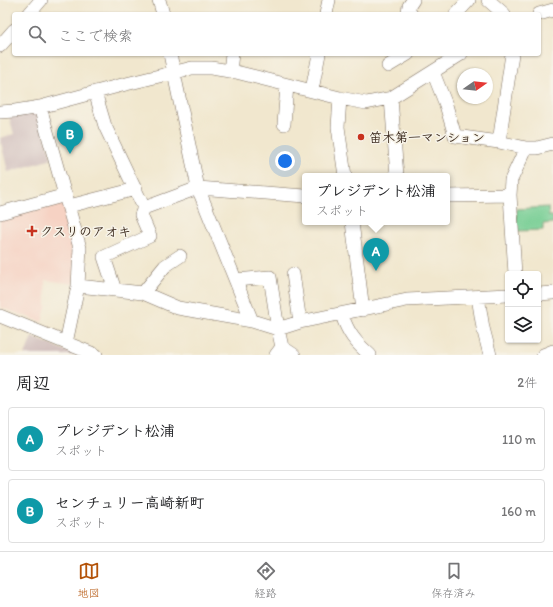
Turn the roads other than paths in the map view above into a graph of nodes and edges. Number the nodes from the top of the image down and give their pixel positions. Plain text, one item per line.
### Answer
1 (41, 0) edge
2 (159, 0) edge
3 (329, 0) edge
4 (413, 0) edge
5 (469, 0) edge
6 (488, 0) edge
7 (553, 10) edge
8 (31, 12) edge
9 (162, 12) edge
10 (326, 12) edge
11 (409, 12) edge
12 (458, 12) edge
13 (502, 12) edge
14 (541, 13) edge
15 (12, 32) edge
16 (0, 46) edge
17 (170, 56) edge
18 (232, 56) edge
19 (319, 56) edge
20 (405, 56) edge
21 (454, 56) edge
22 (512, 56) edge
23 (388, 66) dead end
24 (230, 71) junction
25 (173, 72) junction
26 (433, 72) junction
27 (287, 85) junction
28 (312, 90) junction
29 (95, 92) junction
30 (340, 98) junction
31 (391, 98) junction
32 (40, 107) junction
33 (0, 112) edge
34 (284, 124) dead end
35 (499, 142) junction
36 (553, 144) edge
37 (526, 148) junction
38 (345, 173) edge
39 (397, 173) edge
40 (198, 188) junction
41 (136, 189) junction
42 (510, 195) junction
43 (302, 196) edge
44 (450, 196) edge
45 (67, 201) junction
46 (144, 208) junction
47 (0, 213) edge
48 (352, 225) edge
49 (180, 256) dead end
50 (515, 271) edge
51 (293, 274) dead end
52 (236, 280) junction
53 (78, 286) junction
54 (115, 290) junction
55 (143, 293) junction
56 (553, 293) edge
57 (541, 294) edge
58 (505, 295) edge
59 (478, 297) junction
60 (363, 310) junction
61 (342, 315) junction
62 (0, 316) edge
63 (252, 321) junction
64 (300, 322) junction
65 (278, 329) junction
66 (66, 343) junction
67 (279, 351) edge
68 (553, 351) edge
69 (96, 355) edge
70 (294, 355) edge
71 (370, 355) edge
72 (490, 355) edge
73 (543, 355) edge

1 - 8 street
2 - 9 street
3 - 10 street
4 - 11 street
5 - 12 street
6 - 13 street
7 - 14 street
15 - 16 street
17 - 25 street
18 - 24 street
19 - 28 street
20 - 23 street
21 - 26 street
22 - 35 street
24 - 25 street
24 - 27 street
25 - 29 street
25 - 40 street
26 - 31 street
26 - 35 street
27 - 28 street
27 - 34 street
28 - 30 street
29 - 32 street
29 - 41 street
30 - 31 street
30 - 38 street
31 - 39 street
32 - 33 street
32 - 45 street
35 - 37 street
36 - 37 street
37 - 42 street
40 - 43 street
40 - 46 street
40 - 52 street
41 - 45 street
41 - 46 street
42 - 44 street
42 - 50 street
45 - 47 street
45 - 53 street
46 - 54 street
48 - 60 street
49 - 55 street
51 - 64 street
52 - 63 street
52 - 65 street
53 - 54 street
53 - 66 street
54 - 55 street
55 - 63 street
56 - 57 street
58 - 59 street
59 - 60 street
59 - 72 street
60 - 61 street
61 - 64 street
61 - 71 street
62 - 66 street
63 - 65 street
64 - 65 street
65 - 67 street
66 - 69 street
67 - 70 street
68 - 73 street

